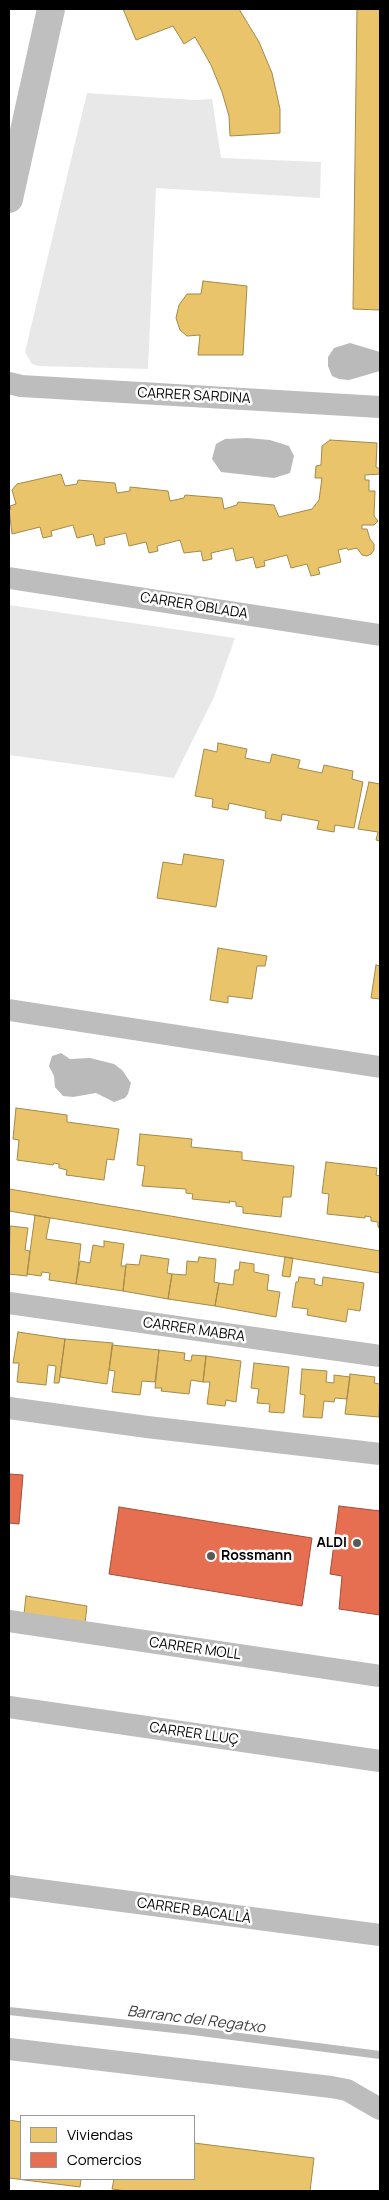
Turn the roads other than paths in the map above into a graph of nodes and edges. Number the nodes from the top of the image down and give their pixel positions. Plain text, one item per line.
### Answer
1 (51, 9) edge
2 (9, 200) edge
3 (9, 383) edge
4 (380, 407) edge
5 (9, 578) edge
6 (380, 635) edge
7 (9, 1010) edge
8 (380, 1067) edge
9 (9, 1303) edge
10 (380, 1356) edge
11 (9, 1408) edge
12 (380, 1454) edge
13 (9, 1622) edge
14 (380, 1676) edge
15 (9, 1706) edge
16 (380, 1761) edge
17 (9, 1886) edge
18 (380, 1935) edge
19 (9, 2049) edge
20 (380, 2108) edge

1 - 2 main road
3 - 4 street, CARRER SARDINA
5 - 6 street, CARRER OBLADA
7 - 8 street
9 - 10 street, CARRER MABRA
11 - 12 street
13 - 14 street, CARRER MOLL
15 - 16 street, CARRER LLUÇ
17 - 18 street, CARRER BACALLÀ
19 - 20 street

